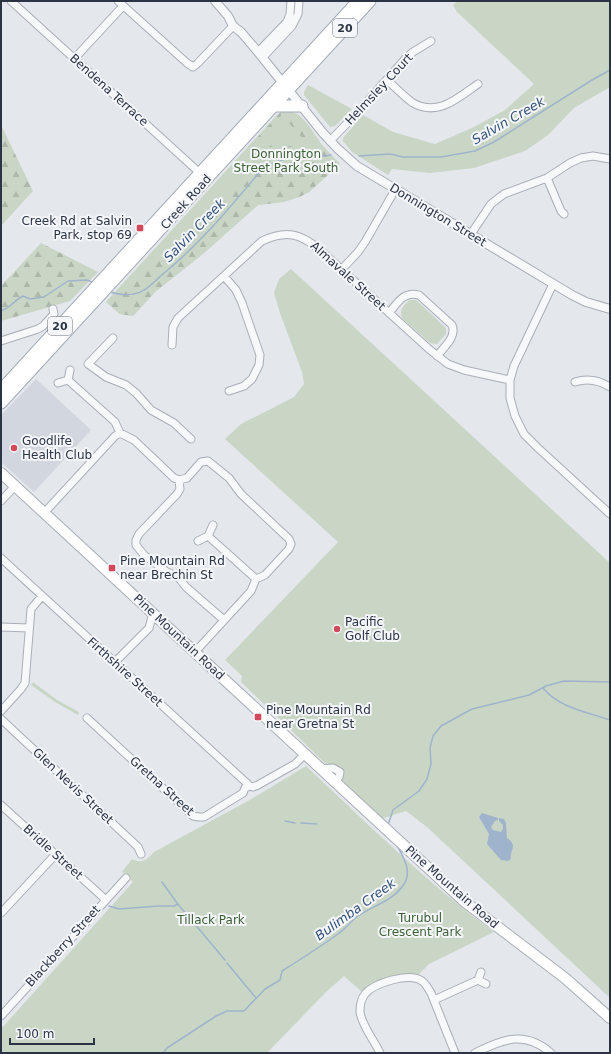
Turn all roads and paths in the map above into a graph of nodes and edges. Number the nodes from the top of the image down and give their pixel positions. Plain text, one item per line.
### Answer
1 (11, 1) edge
2 (215, 1) edge
3 (291, 1) edge
4 (299, 1) edge
5 (358, 1) edge
6 (370, 1) edge
7 (121, 3) edge
8 (290, 24) junction
9 (233, 26) junction
10 (430, 41) dead end
11 (260, 55) junction
12 (74, 59) junction
13 (387, 80) junction
14 (478, 84) dead end
15 (286, 86) junction
16 (274, 106) junction
17 (302, 106) junction
18 (330, 141) junction
19 (610, 158) edge
20 (203, 176) junction
21 (546, 178) junction
22 (396, 190) junction
23 (564, 214) dead end
24 (471, 234) junction
25 (342, 269) junction
26 (224, 276) junction
27 (553, 284) junction
28 (97, 292) junction
29 (53, 309) dead end
30 (610, 309) edge
31 (389, 313) junction
32 (113, 338) dead end
33 (1, 341) edge
34 (172, 345) dead end
35 (437, 356) junction
36 (70, 370) dead end
37 (68, 380) junction
38 (510, 380) junction
39 (575, 382) dead end
40 (58, 383) dead end
41 (610, 386) edge
42 (1, 390) edge
43 (229, 391) dead end
44 (1, 403) edge
45 (120, 433) junction
46 (191, 439) dead end
47 (1, 473) edge
48 (179, 480) junction
49 (15, 486) junction
50 (1, 501) edge
51 (44, 513) junction
52 (610, 514) edge
53 (213, 525) dead end
54 (208, 536) junction
55 (198, 541) dead end
56 (1, 558) edge
57 (256, 579) junction
58 (42, 596) junction
59 (153, 613) junction
60 (224, 620) junction
61 (164, 623) junction
62 (1, 627) edge
63 (29, 628) junction
64 (149, 628) junction
65 (195, 652) junction
66 (115, 662) junction
67 (1, 711) edge
68 (87, 718) dead end
69 (1, 719) edge
70 (304, 755) junction
71 (250, 786) junction
72 (1, 805) edge
73 (55, 854) junction
74 (141, 854) dead end
75 (126, 878) dead end
76 (105, 899) junction
77 (1, 913) edge
78 (481, 972) dead end
79 (478, 980) junction
80 (486, 984) dead end
81 (434, 1000) junction
82 (1, 1016) edge
83 (610, 1018) edge
84 (380, 1053) edge
85 (455, 1053) edge
86 (476, 1053) edge
87 (550, 1053) edge

1 - 12 street, Bendena Terrace
2 - 9 street, Donnington Street
3 - 8 street
4 - 8 street
5 - 15 main road, Creek Road / 20
6 - 15 main road, Creek Road / 20
7 - 9 street
7 - 12 street
8 - 11 street
9 - 11 street, Donnington Street
10 - 13 street, Helmsley Court
11 - 15 street, Donnington Street
12 - 20 street, Bendena Terrace
13 - 14 street
13 - 18 street, Helmsley Court
15 - 16 main road, Creek Road / 20
15 - 17 street, Donnington Street
15 - 20 main road, Creek Road / 20
16 - 17 main road
16 - 20 main road, Creek Road / 20
17 - 18 street, Donnington Street
18 - 22 street, Donnington Street
19 - 21 street
20 - 28 main road, Creek Road / 20
21 - 23 street
21 - 24 street
22 - 24 street, Donnington Street
22 - 25 street
24 - 27 street, Donnington Street
25 - 26 street, Almavale Street
25 - 31 street, Almavale Street
26 - 34 street, Almavale Street
26 - 43 street
27 - 30 street, Donnington Street
27 - 38 street
28 - 42 main road, Creek Road / 20
28 - 44 main road, Creek Road / 20
29 - 33 street
31 - 35 street, Almavale Street
31 - 35 street
32 - 46 street
35 - 38 street, Almavale Street
36 - 37 street
37 - 40 street
37 - 45 street
38 - 52 street
39 - 41 street
45 - 48 street
45 - 51 street
47 - 49 main road, Pine Mountain Road
48 - 57 street
48 - 60 street
49 - 50 street
49 - 51 main road, Pine Mountain Road
51 - 59 main road, Pine Mountain Road
53 - 54 street
54 - 55 street
54 - 57 street
56 - 58 street, Firthshire Street
57 - 60 street
58 - 63 street
58 - 66 street, Firthshire Street
59 - 61 main road, Pine Mountain Road
59 - 64 street
60 - 65 street
61 - 64 street
61 - 65 main road, Pine Mountain Road
62 - 63 street
63 - 67 street
64 - 66 street
65 - 70 main road, Pine Mountain Road
66 - 71 street, Firthshire Street
68 - 71 street, Gretna Street
69 - 74 street, Glen Nevis Street
70 - 71 street, Gretna Street
70 - 83 main road, Pine Mountain Road
72 - 73 street, Bridle Street
73 - 76 street, Bridle Street
73 - 77 street
75 - 76 street, Blackberry Street
76 - 82 street, Blackberry Street
78 - 79 street
79 - 80 street
79 - 81 street
81 - 84 street
81 - 85 street
86 - 87 street

